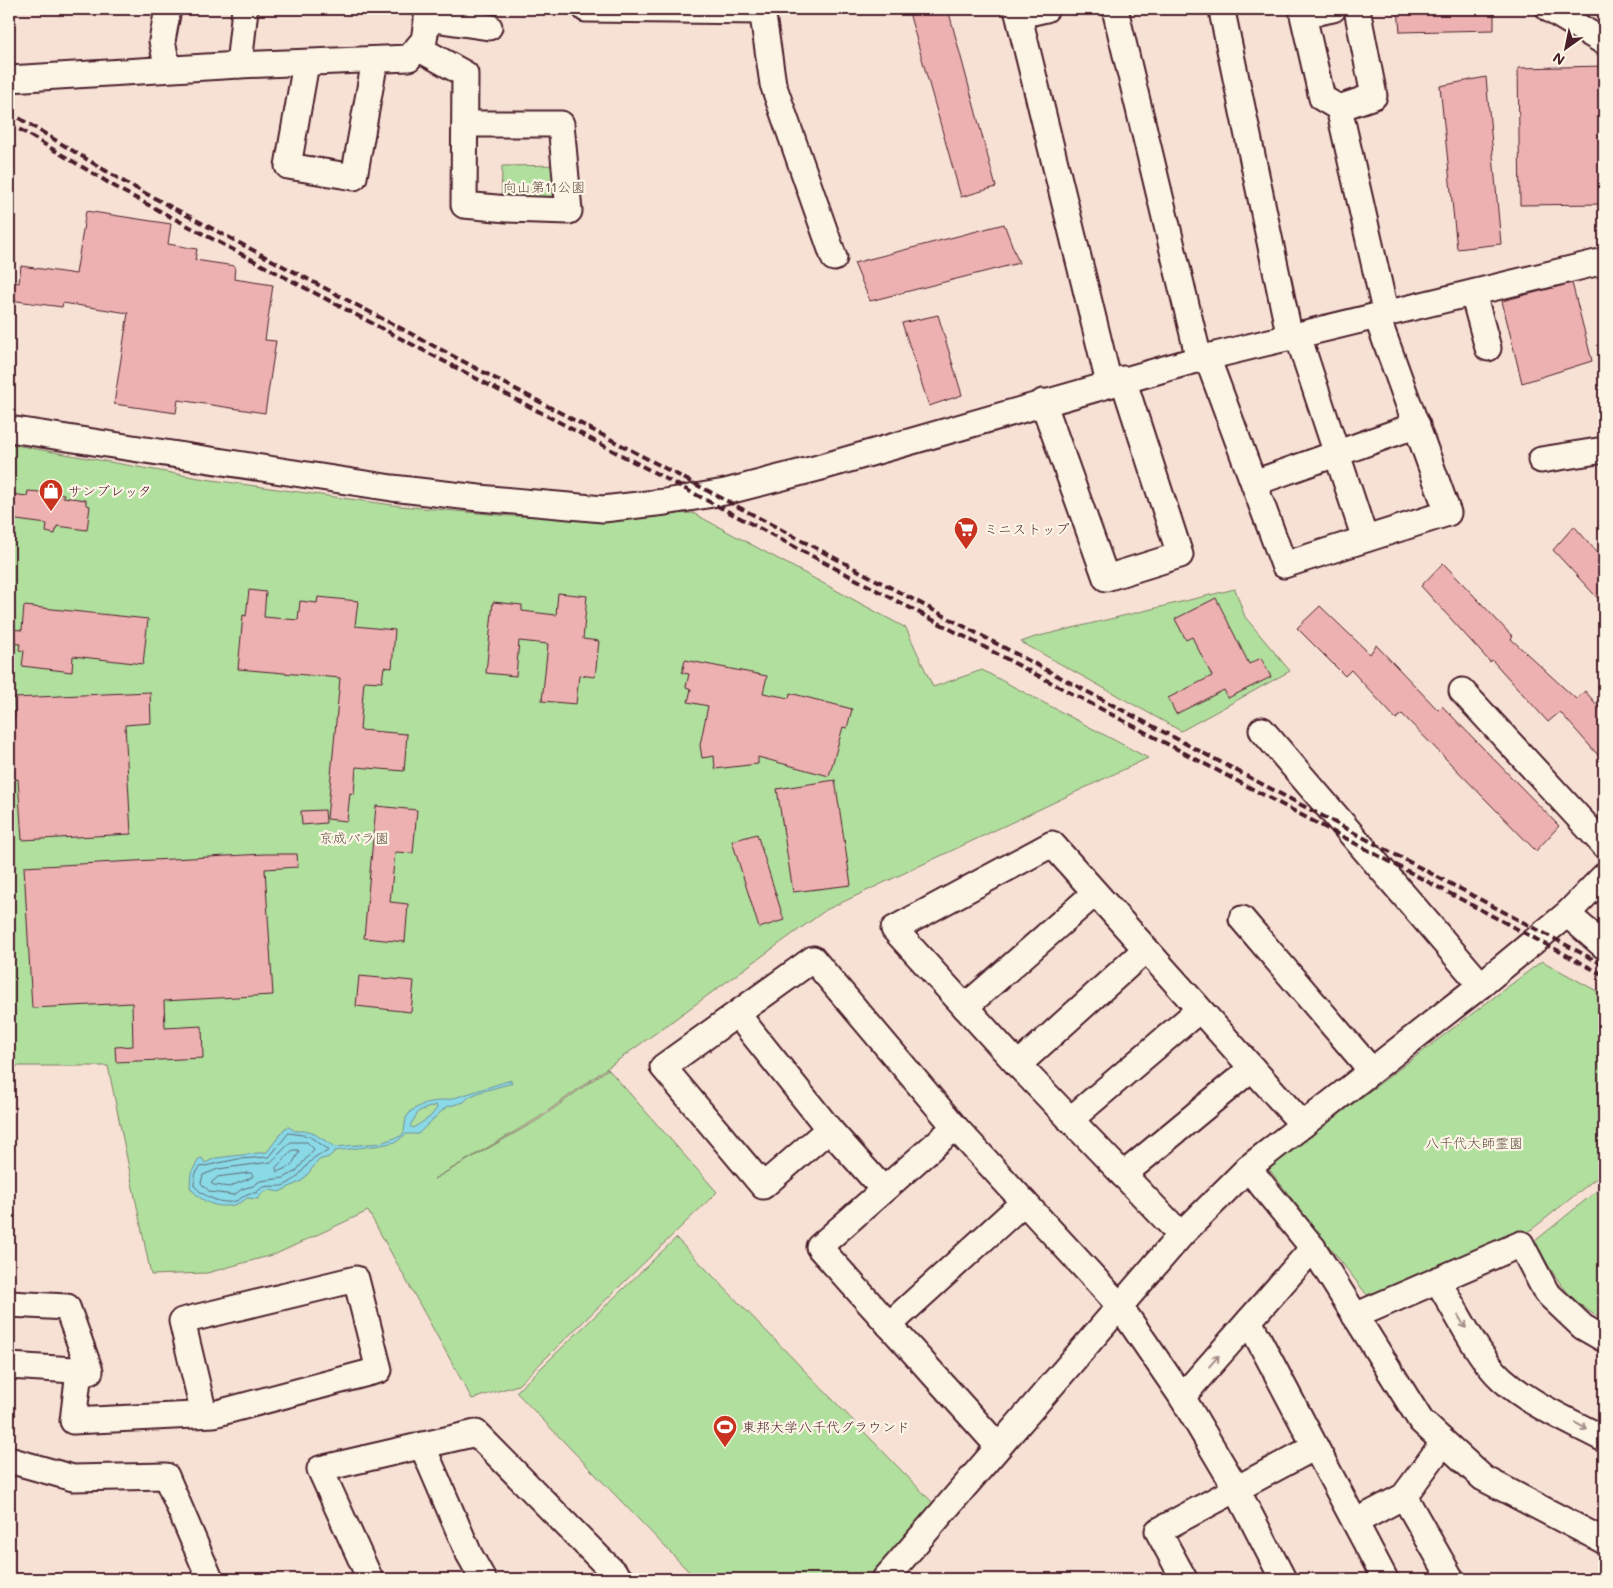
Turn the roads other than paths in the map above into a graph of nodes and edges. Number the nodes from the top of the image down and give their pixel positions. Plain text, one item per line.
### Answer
1 (168, 9) edge
2 (245, 9) edge
3 (586, 9) edge
4 (1046, 9) edge
5 (1114, 9) edge
6 (1333, 9) edge
7 (1357, 9) edge
8 (1549, 9) edge
9 (762, 10) edge
10 (1018, 12) edge
11 (428, 13) edge
12 (1223, 16) dead end
13 (490, 27) dead end
14 (1604, 42) edge
15 (418, 48) junction
16 (375, 60) junction
17 (306, 62) junction
18 (239, 65) junction
19 (168, 69) junction
20 (9, 79) edge
21 (1339, 108) junction
22 (465, 124) junction
23 (834, 258) dead end
24 (1604, 261) edge
25 (1473, 293) junction
26 (1382, 316) junction
27 (1294, 337) junction
28 (1488, 348) dead end
29 (1203, 358) junction
30 (1116, 381) junction
31 (1043, 402) junction
32 (1417, 425) junction
33 (9, 429) edge
34 (1604, 450) edge
35 (1336, 454) junction
36 (1541, 460) dead end
37 (1254, 483) junction
38 (1366, 539) junction
39 (1462, 691) dead end
40 (1262, 730) dead end
41 (1604, 845) edge
42 (1604, 876) edge
43 (1094, 893) junction
44 (1567, 914) junction
45 (1242, 919) dead end
46 (1604, 946) edge
47 (1145, 950) junction
48 (1481, 985) junction
49 (965, 1007) junction
50 (1199, 1010) junction
51 (737, 1014) junction
52 (1018, 1065) junction
53 (1252, 1068) junction
54 (1371, 1070) junction
55 (1070, 1120) junction
56 (1303, 1125) junction
57 (955, 1127) junction
58 (829, 1129) junction
59 (1248, 1168) junction
60 (1123, 1175) junction
61 (883, 1190) junction
62 (1024, 1202) junction
63 (1181, 1235) junction
64 (1313, 1248) junction
65 (1437, 1280) junction
66 (9, 1304) edge
67 (1119, 1305) junction
68 (1355, 1316) junction
69 (1249, 1321) junction
70 (889, 1325) junction
71 (1604, 1339) edge
72 (9, 1366) edge
73 (79, 1371) junction
74 (1182, 1397) junction
75 (204, 1414) junction
76 (1604, 1439) edge
77 (1442, 1443) junction
78 (422, 1445) junction
79 (998, 1446) junction
80 (1315, 1447) junction
81 (9, 1460) edge
82 (1236, 1488) junction
83 (1404, 1496) junction
84 (1355, 1522) junction
85 (1604, 1540) edge
86 (210, 1579) edge
87 (370, 1579) edge
88 (483, 1579) edge
89 (620, 1579) edge
90 (885, 1579) edge
91 (1184, 1579) edge
92 (1283, 1579) edge
93 (1385, 1579) edge
94 (1451, 1579) edge

1 - 19 street
2 - 18 street
3 - 9 street
4 - 10 street
5 - 29 street
6 - 21 street
7 - 21 street
8 - 14 street
9 - 23 street
10 - 30 street
11 - 13 street
11 - 15 street
12 - 27 street
15 - 16 street
15 - 22 street
16 - 17 street
16 - 17 street
17 - 18 street
18 - 19 street
19 - 20 street
21 - 26 street
22 - 22 street
24 - 25 street
25 - 26 street
25 - 28 street
26 - 27 street
26 - 32 street
27 - 29 street
27 - 35 street
29 - 30 street
29 - 37 street
30 - 31 street
30 - 31 street
31 - 33 street
32 - 35 street
32 - 38 street
34 - 36 street
35 - 37 street
35 - 38 street
37 - 38 street
39 - 41 street
40 - 48 street
42 - 44 street
43 - 47 street
43 - 49 street
43 - 49 street
44 - 46 street
44 - 48 street
45 - 54 street
47 - 50 street
47 - 52 street
48 - 54 street
49 - 52 street
50 - 53 street
50 - 55 street
51 - 57 street
51 - 58 street
51 - 58 street
52 - 55 street
53 - 56 street
53 - 60 street
54 - 56 street
55 - 60 street
56 - 59 street
57 - 61 street
57 - 62 street
58 - 61 street
59 - 63 street
59 - 64 street
60 - 63 street
61 - 70 street
62 - 67 street
62 - 70 street
63 - 67 street
64 - 68 street
64 - 69 street
65 - 68 street
65 - 71 street
65 -> 76 street
66 - 73 street
67 - 74 street
67 - 79 street
68 - 77 street
74 -> 69 street
69 - 80 street
70 - 79 street
72 - 73 street
73 - 75 street
74 - 82 street
75 - 75 street
77 - 83 street
77 - 85 street
78 - 87 street
78 - 88 street
78 - 89 street
79 - 90 street
80 - 82 street
80 - 84 street
81 - 86 street
82 - 91 street
82 - 92 street
83 - 84 street
83 - 94 street
84 - 93 street

